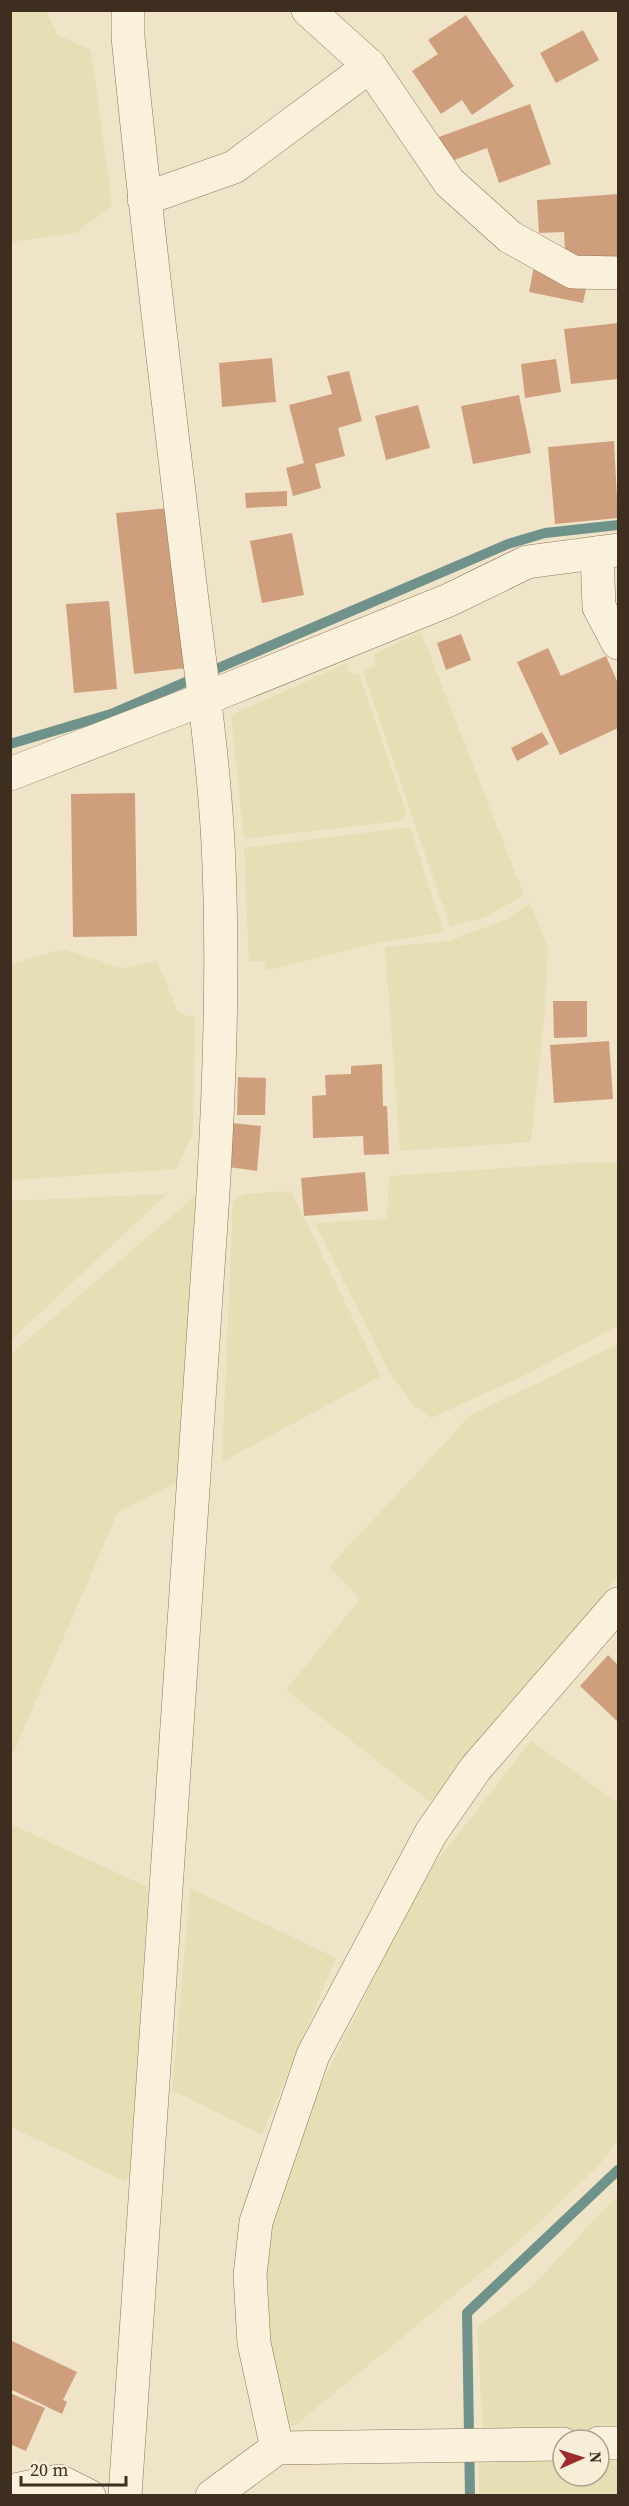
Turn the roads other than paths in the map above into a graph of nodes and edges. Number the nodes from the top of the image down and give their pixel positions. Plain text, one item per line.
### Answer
1 (128, 10) edge
2 (308, 10) edge
3 (370, 66) junction
4 (144, 200) junction
5 (618, 273) edge
6 (608, 552) edge
7 (618, 643) edge
8 (204, 699) junction
9 (10, 774) edge
10 (618, 1604) edge
11 (551, 2444) edge
12 (277, 2448) junction
13 (10, 2491) edge
14 (89, 2496) edge
15 (125, 2496) edge
16 (212, 2496) edge

1 - 4 street
2 - 3 street
3 - 4 street
3 - 5 street
4 - 8 street
6 - 7 street
6 - 8 street
8 - 9 street
8 - 15 street
10 - 12 street
11 - 12 street
12 - 16 street
13 - 14 street

